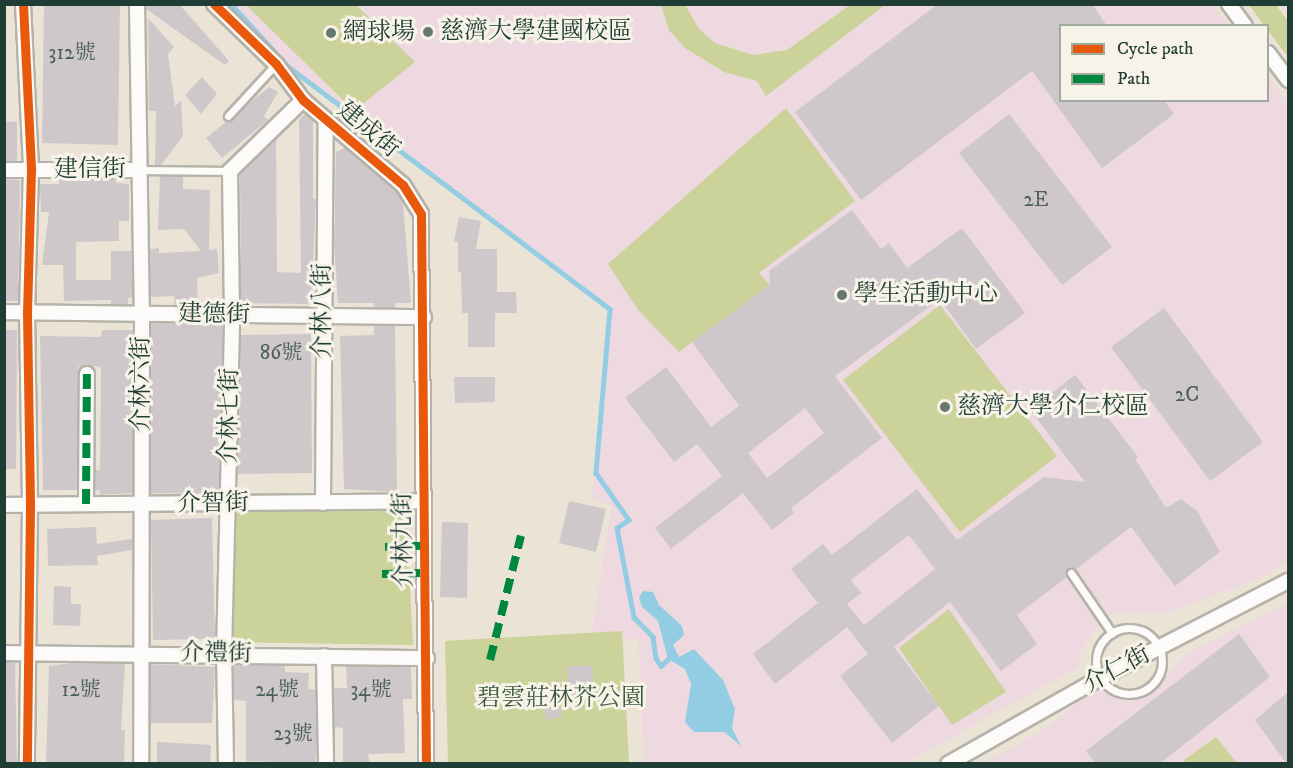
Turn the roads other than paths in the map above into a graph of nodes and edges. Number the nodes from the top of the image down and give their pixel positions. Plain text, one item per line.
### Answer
1 (23, 4) edge
2 (137, 4) edge
3 (214, 4) edge
4 (1229, 4) edge
5 (1244, 24) edge
6 (1269, 54) edge
7 (276, 64) junction
8 (1288, 80) edge
9 (303, 100) junction
10 (228, 116) dead end
11 (326, 120) junction
12 (4, 170) edge
13 (30, 170) junction
14 (139, 170) junction
15 (230, 171) junction
16 (4, 312) edge
17 (27, 312) junction
18 (142, 313) junction
19 (232, 315) junction
20 (323, 317) junction
21 (424, 317) junction
22 (87, 374) dead end
23 (422, 501) junction
24 (228, 503) junction
25 (323, 503) junction
26 (86, 504) junction
27 (4, 505) edge
28 (30, 506) junction
29 (142, 506) junction
30 (1071, 573) dead end
31 (1288, 581) edge
32 (1112, 633) junction
33 (1160, 648) junction
34 (4, 653) edge
35 (143, 653) junction
36 (224, 653) junction
37 (29, 654) junction
38 (324, 656) junction
39 (427, 658) junction
40 (1100, 678) junction
41 (27, 764) edge
42 (141, 764) edge
43 (226, 764) edge
44 (326, 764) edge
45 (426, 764) edge
46 (948, 764) edge

1 - 13 street
2 - 14 street, 介林六街
3 - 7 street, 建成街
4 - 5 street
6 - 8 street
7 - 9 street, 建成街
7 - 10 lane
9 - 11 street, 建成街
9 - 15 street
11 - 20 street, 介林八街
11 - 21 street, 建成街
12 - 13 street, 建信街
13 - 14 street, 建信街
13 - 17 street
14 - 15 lane
14 - 18 street, 介林六街
15 - 19 street, 介林七街
16 - 17 street, 建德街
17 - 18 street, 建德街
17 - 28 street
18 - 19 street, 建德街
18 - 29 street, 介林六街
19 - 20 street, 建德街
19 - 24 street, 介林七街
20 - 21 street, 建德街
20 - 25 street, 介林八街
21 - 23 street, 介林九街
22 - 26 street
23 - 25 street, 介智街
23 - 39 street, 介林九街
24 - 25 street, 介智街
24 - 29 street, 介智街
24 - 36 street, 介林七街
26 - 28 street, 介智街
26 - 29 street, 介智街
27 - 28 street, 介智街
28 - 37 street
29 - 35 street, 介林六街
30 - 32 lane
31 - 33 street, 介仁街
32 - 33 lane
32 - 40 lane
33 - 40 street, 介仁街
33 - 40 lane
34 - 37 street, 介禮街
35 - 36 street, 介禮街
35 - 37 street, 介禮街
35 - 42 street, 介林六街
36 - 38 street, 介禮街
36 - 43 street, 介林七街
37 - 41 street
38 - 39 street, 介禮街
38 - 44 street
39 - 45 street, 介林九街
40 - 46 street, 介仁街

